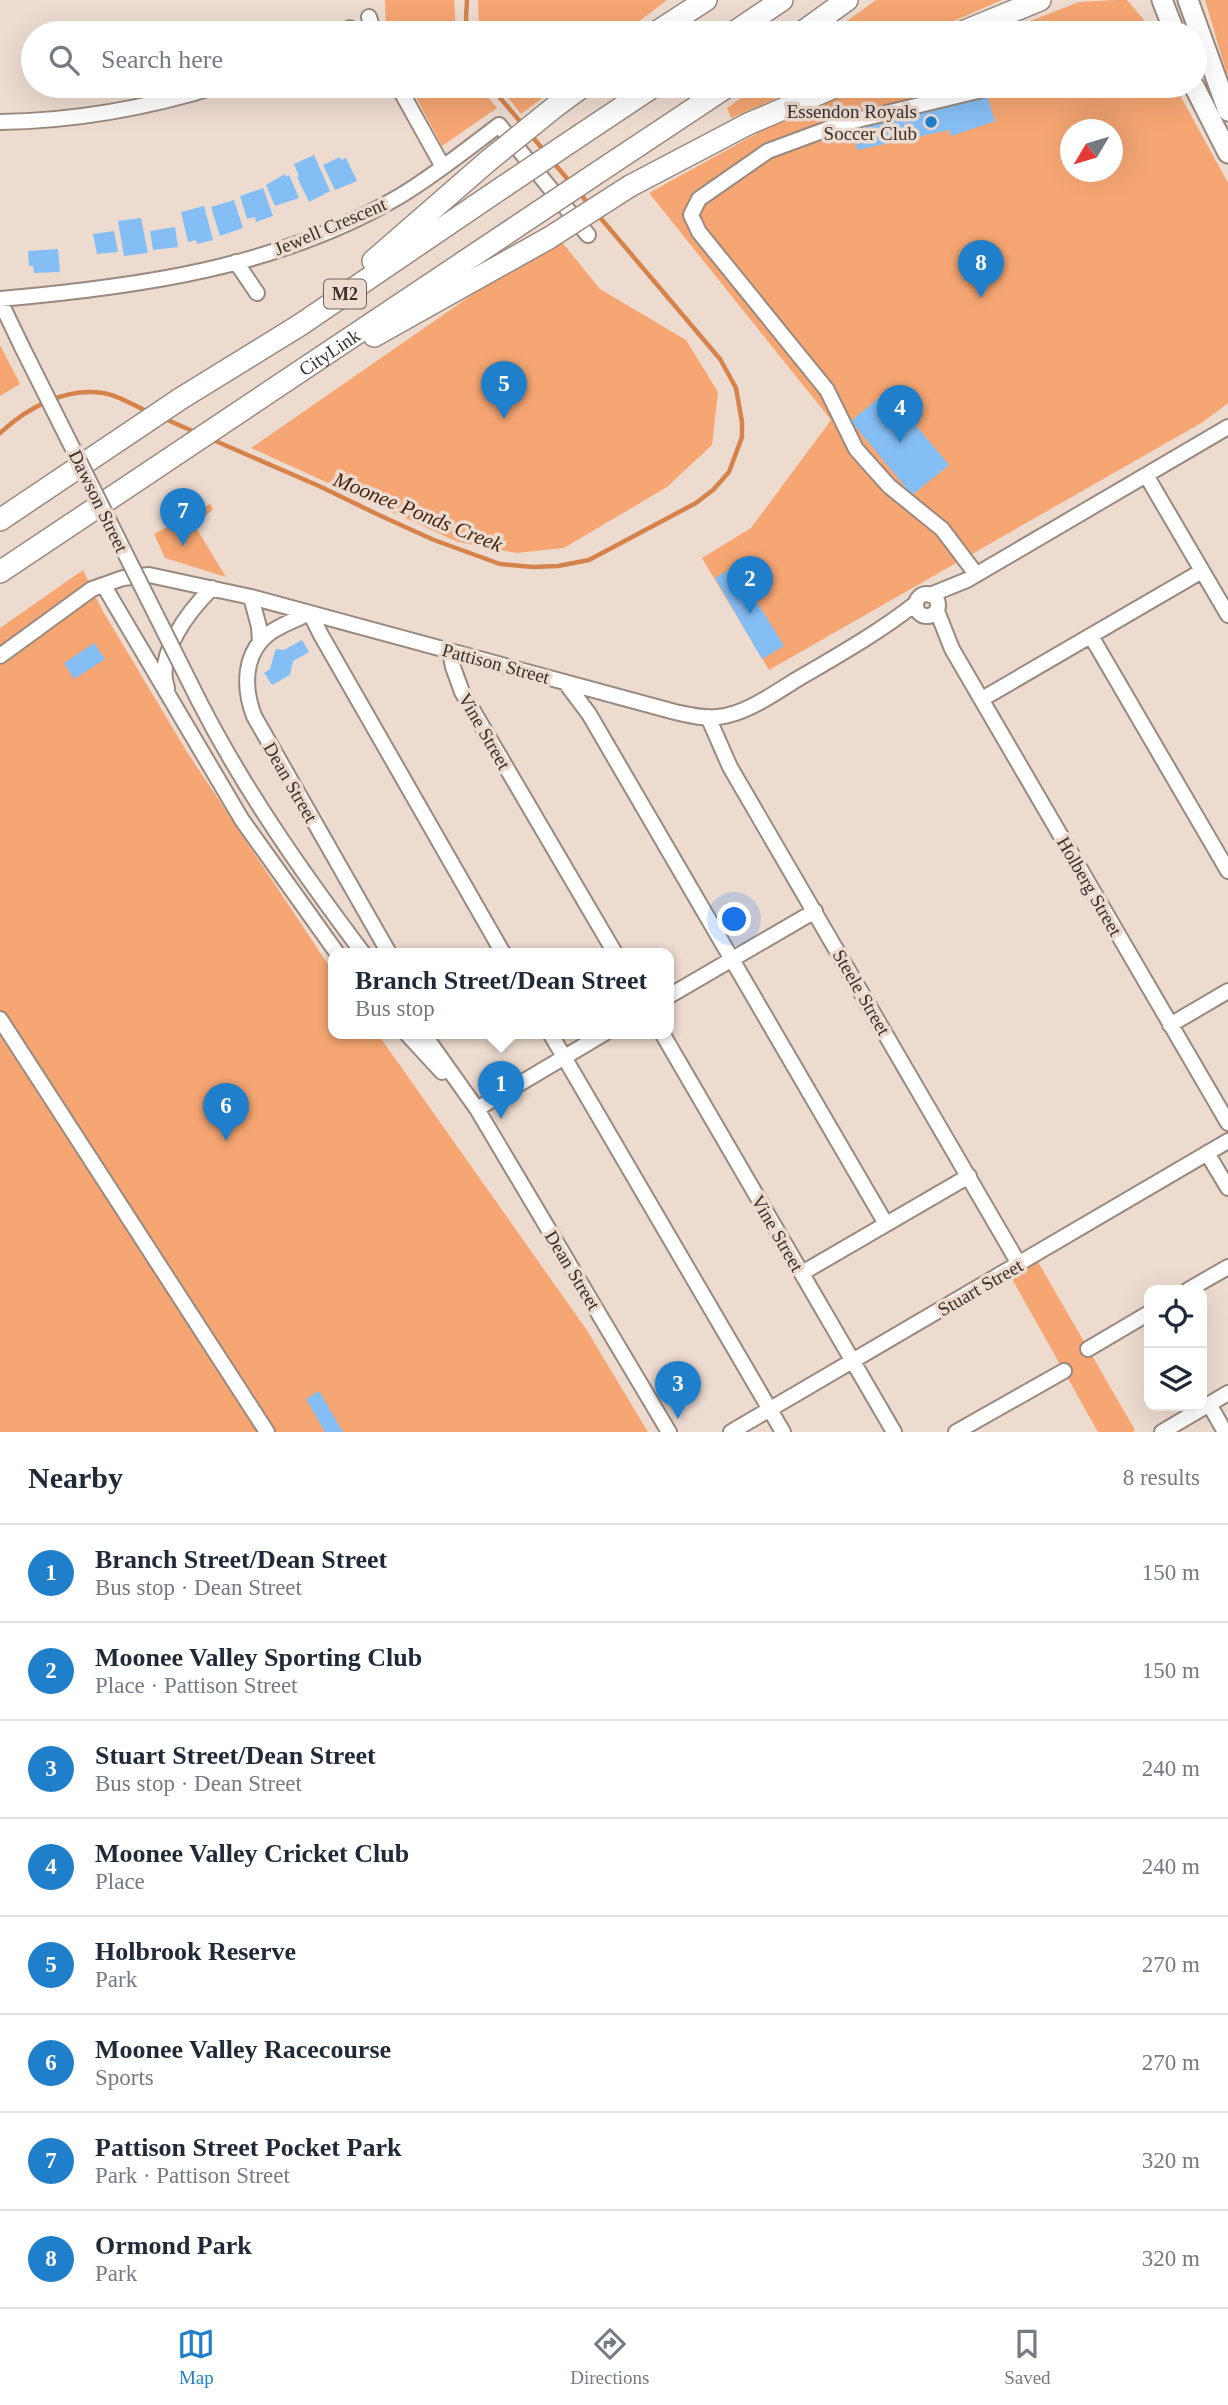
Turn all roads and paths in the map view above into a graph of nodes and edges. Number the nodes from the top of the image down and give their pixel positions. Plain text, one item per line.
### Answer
1 (706, 0) edge
2 (782, 0) edge
3 (847, 0) edge
4 (1040, 0) edge
5 (1163, 0) edge
6 (1188, 0) edge
7 (369, 17) dead end
8 (370, 21) edge
9 (673, 21) edge
10 (751, 21) edge
11 (818, 21) edge
12 (989, 21) edge
13 (1171, 21) edge
14 (1196, 21) edge
15 (1207, 53) edge
16 (172, 98) edge
17 (405, 98) edge
18 (567, 98) edge
19 (636, 98) edge
20 (710, 98) edge
21 (810, 98) edge
22 (949, 98) edge
23 (1200, 98) edge
24 (1228, 111) edge
25 (0, 122) edge
26 (1228, 153) edge
27 (443, 167) junction
28 (588, 235) dead end
29 (236, 262) junction
30 (257, 293) dead end
31 (0, 300) edge
32 (300, 325) junction
33 (227, 421) junction
34 (1228, 427) edge
35 (1146, 475) junction
36 (0, 520) edge
37 (1202, 571) junction
38 (0, 572) edge
39 (972, 577) junction
40 (98, 587) junction
41 (212, 588) junction
42 (251, 597) junction
43 (928, 608) junction
44 (310, 613) junction
45 (1228, 615) edge
46 (1091, 636) junction
47 (260, 642) junction
48 (450, 651) junction
49 (0, 656) edge
50 (565, 682) junction
51 (982, 699) junction
52 (199, 701) joint
53 (173, 703) junction
54 (708, 717) junction
55 (1228, 871) edge
56 (815, 911) junction
57 (333, 948) edge
58 (359, 948) edge
59 (386, 948) edge
60 (500, 948) edge
61 (612, 948) edge
62 (732, 960) junction
63 (1228, 991) edge
64 (674, 993) edge
65 (0, 1019) edge
66 (1170, 1025) junction
67 (412, 1039) edge
68 (427, 1039) edge
69 (554, 1039) edge
70 (595, 1039) edge
71 (666, 1039) edge
72 (564, 1057) junction
73 (477, 1109) junction
74 (1228, 1123) edge
75 (1228, 1141) edge
76 (1207, 1153) junction
77 (969, 1177) junction
78 (1228, 1188) edge
79 (886, 1224) junction
80 (1019, 1264) junction
81 (1228, 1267) edge
82 (802, 1273) junction
83 (1197, 1285) edge
84 (1144, 1316) edge
85 (1088, 1349) dead end
86 (852, 1361) junction
87 (1064, 1371) dead end
88 (1228, 1393) edge
89 (1209, 1404) junction
90 (770, 1409) junction
91 (267, 1432) edge
92 (669, 1432) edge
93 (731, 1432) edge
94 (783, 1432) edge
95 (894, 1432) edge
96 (956, 1432) edge
97 (1162, 1432) edge
98 (1225, 1432) edge

1 - 9 highway
2 - 10 highway
3 - 11 highway
4 - 12 highway
5 - 13 main road
6 - 14 main road
7 - 8 street
15 - 24 main road
16 - 25 street
17 - 27 street
18 - 32 highway, bridge
19 - 32 highway, CityLink / M2, bridge
20 - 33 highway, CityLink / M2, bridge
21 - 33 highway, bridge
22 - 39 street
23 - 26 main road
27 - 28 street, Jewell Crescent
27 - 29 street, Jewell Crescent
29 - 30 street
29 - 31 street, Jewell Crescent
31 - 52 street, Dawson Street, bridge
32 - 36 highway, CityLink / M2
33 - 38 highway, CityLink / M2
34 - 35 street, Pattison Street
35 - 37 street
35 - 39 street, Pattison Street
37 - 45 street
37 - 46 street
39 - 43 street, Pattison Street
40 - 41 street, Pattison Street
40 - 49 street, Pattison Street
40 - 53 street
41 - 42 street, Pattison Street
41 - 53 street
42 - 44 street, Pattison Street
42 - 47 street
43 - 51 street, Holberg Street
43 - 54 street, Pattison Street
44 - 47 street
44 - 48 street, Pattison Street
44 - 60 street
46 - 51 street
46 - 55 street
47 - 59 street, Dean Street
48 - 50 street, Pattison Street
48 - 61 street, Vine Street
50 - 54 street, Pattison Street
50 - 62 street
51 - 66 street, Holberg Street
52 - 58 street, Dean Street
53 - 57 street
54 - 56 street, Steele Street
56 - 62 street
56 - 77 street, Steele Street
62 - 64 street
62 - 79 street
63 - 66 street
65 - 91 street
66 - 74 street, Holberg Street
67 - 73 street, Dean Street
68 - 73 street, Dean Street
69 - 72 street
70 - 72 street
71 - 82 street, Vine Street
72 - 73 street
72 - 90 street
73 - 92 street, Dean Street
75 - 76 street, Stuart Street
76 - 78 street
76 - 80 street, Stuart Street
77 - 79 street
77 - 80 street, Steele Street
79 - 82 street
80 - 86 street, Stuart Street
81 - 83 street
82 - 86 street, Vine Street
84 - 85 street
86 - 90 street, Stuart Street
86 - 95 street, Vine Street
87 - 96 street
88 - 89 street
89 - 97 street
89 - 98 street
90 - 93 street, Stuart Street
90 - 94 street

